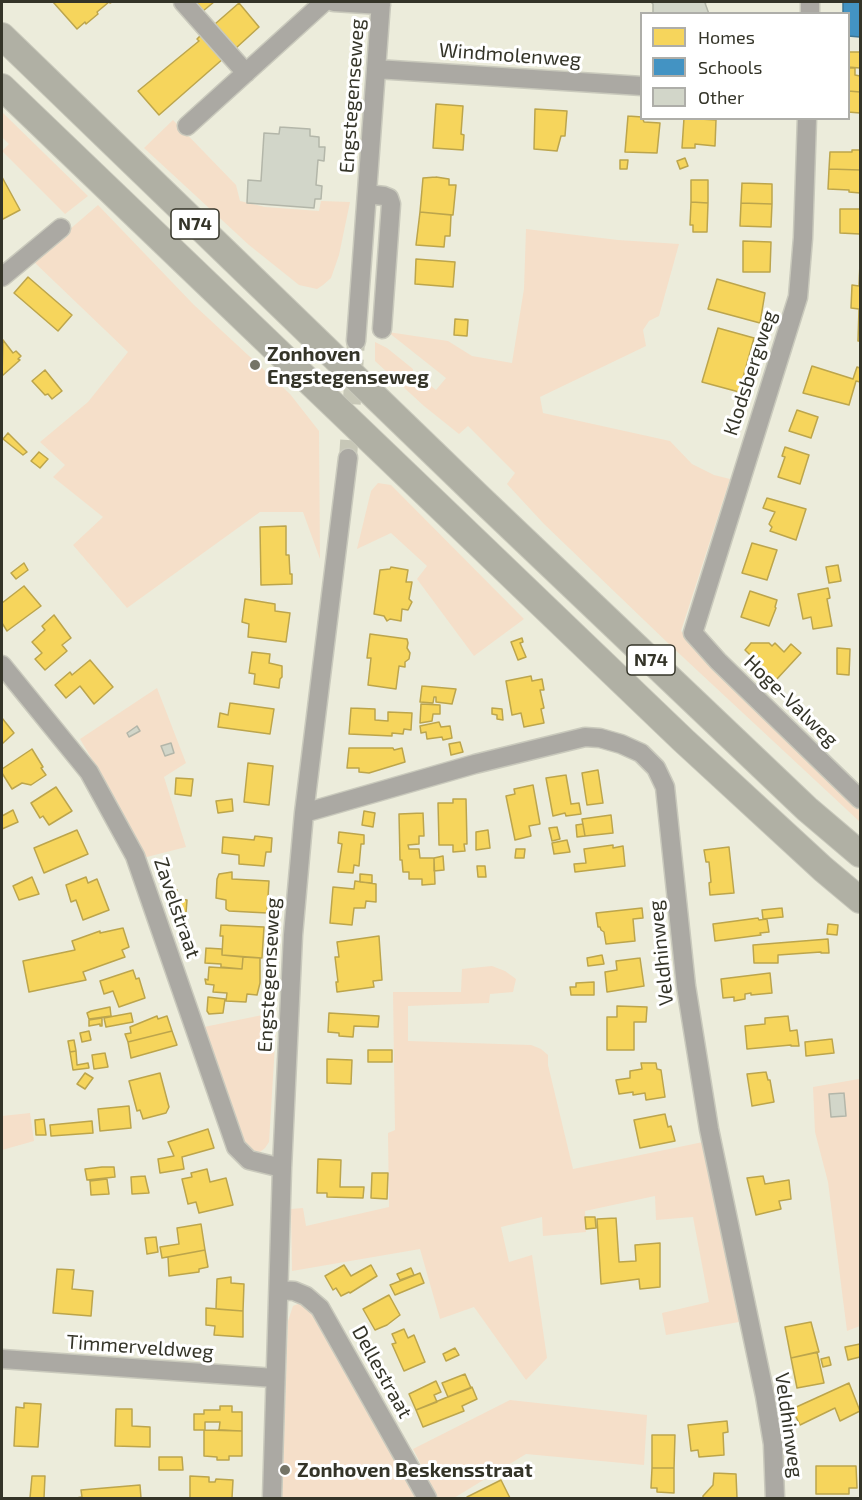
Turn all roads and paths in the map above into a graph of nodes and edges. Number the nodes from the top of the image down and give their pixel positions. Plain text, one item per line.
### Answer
1 (183, 2) edge
2 (324, 2) edge
3 (334, 2) edge
4 (381, 3) edge
5 (2, 36) edge
6 (376, 69) junction
7 (246, 73) junction
8 (640, 86) edge
9 (2, 87) edge
10 (807, 120) edge
11 (187, 126) dead end
12 (368, 194) junction
13 (61, 228) dead end
14 (2, 278) edge
15 (382, 329) dead end
16 (356, 340) tunnel mouth
17 (348, 458) tunnel mouth
18 (693, 633) joint
19 (2, 665) edge
20 (861, 799) edge
21 (304, 813) junction
22 (861, 854) edge
23 (861, 900) edge
24 (282, 1168) junction
25 (279, 1290) junction
26 (2, 1359) edge
27 (275, 1378) junction
28 (272, 1498) edge
29 (427, 1498) edge
30 (775, 1498) edge

1 - 7 street
2 - 7 street
3 - 4 street
4 - 6 street, Engstegenseweg
5 - 22 highway, N74
6 - 8 street, Windmolenweg
6 - 12 street, Engstegenseweg
7 - 11 street
9 - 23 highway, N74
10 - 18 street, Klodsbergweg
12 - 15 street, Engstegenseweg
12 - 16 street, Engstegenseweg
13 - 14 street
17 - 21 street, Engstegenseweg
18 - 20 street, Hoge-Valweg
19 - 24 street, Zavelstraat
21 - 24 street, Engstegenseweg
21 - 30 street, Veldhinweg
24 - 25 street, Engstegenseweg
25 - 27 street, Engstegenseweg
25 - 29 street, Dellestraat
26 - 27 street, Timmerveldweg
27 - 28 street, Engstegenseweg

